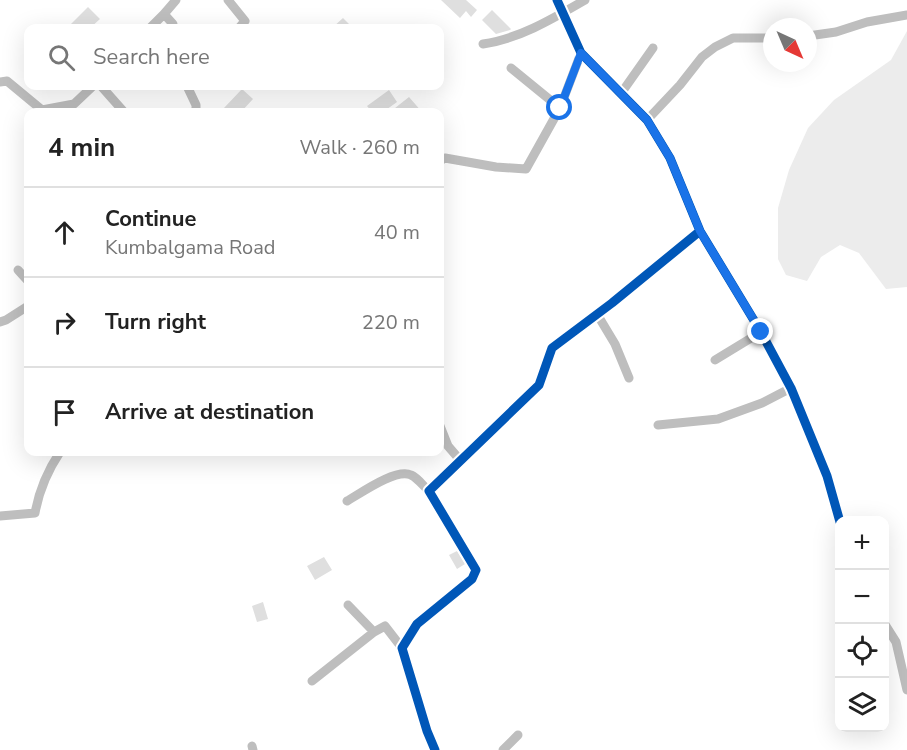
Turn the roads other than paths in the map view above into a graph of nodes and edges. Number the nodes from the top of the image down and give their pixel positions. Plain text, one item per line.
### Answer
1 (177, 0) edge
2 (228, 0) edge
3 (557, 0) edge
4 (585, 0) edge
5 (164, 14) junction
6 (562, 14) junction
7 (907, 15) edge
8 (154, 24) edge
9 (173, 24) dead end
10 (242, 24) edge
11 (817, 35) edge
12 (763, 38) edge
13 (483, 44) dead end
14 (653, 48) dead end
15 (581, 53) junction
16 (511, 68) dead end
17 (0, 82) edge
18 (89, 90) edge
19 (105, 90) edge
20 (189, 90) edge
21 (622, 92) junction
22 (40, 108) edge
23 (53, 108) edge
24 (120, 108) edge
25 (196, 108) edge
26 (560, 108) junction
27 (647, 120) junction
28 (444, 159) edge
29 (700, 231) junction
30 (18, 270) dead end
31 (24, 277) edge
32 (24, 309) edge
33 (597, 314) junction
34 (0, 322) edge
35 (761, 332) junction
36 (716, 360) dead end
37 (629, 378) dead end
38 (791, 388) junction
39 (658, 425) dead end
40 (444, 436) edge
41 (57, 456) edge
42 (460, 460) junction
43 (429, 491) junction
44 (347, 501) dead end
45 (0, 516) edge
46 (838, 516) edge
47 (348, 605) dead end
48 (886, 624) edge
49 (374, 632) junction
50 (402, 648) junction
51 (312, 681) dead end
52 (907, 690) edge
53 (518, 735) dead end
54 (435, 750) edge
55 (503, 750) edge

1 - 5 street
2 - 10 street
3 - 6 street
4 - 6 street
5 - 8 street
5 - 9 street
6 - 13 street
6 - 15 street
7 - 11 street
12 - 27 street
14 - 21 street
15 - 21 street
15 - 26 street
16 - 26 street
17 - 22 street
18 - 23 street
19 - 24 street
20 - 25 street
21 - 27 street
26 - 28 street
27 - 29 street
29 - 33 street
29 - 35 street
30 - 31 street
32 - 34 street
33 - 37 street
33 - 42 street
35 - 36 street
35 - 38 street
38 - 39 street
38 - 46 street
40 - 42 street
41 - 45 street
42 - 43 street
43 - 44 street
43 - 50 street
47 - 49 street
48 - 52 street
49 - 50 street
49 - 51 street
50 - 54 street
53 - 55 street

